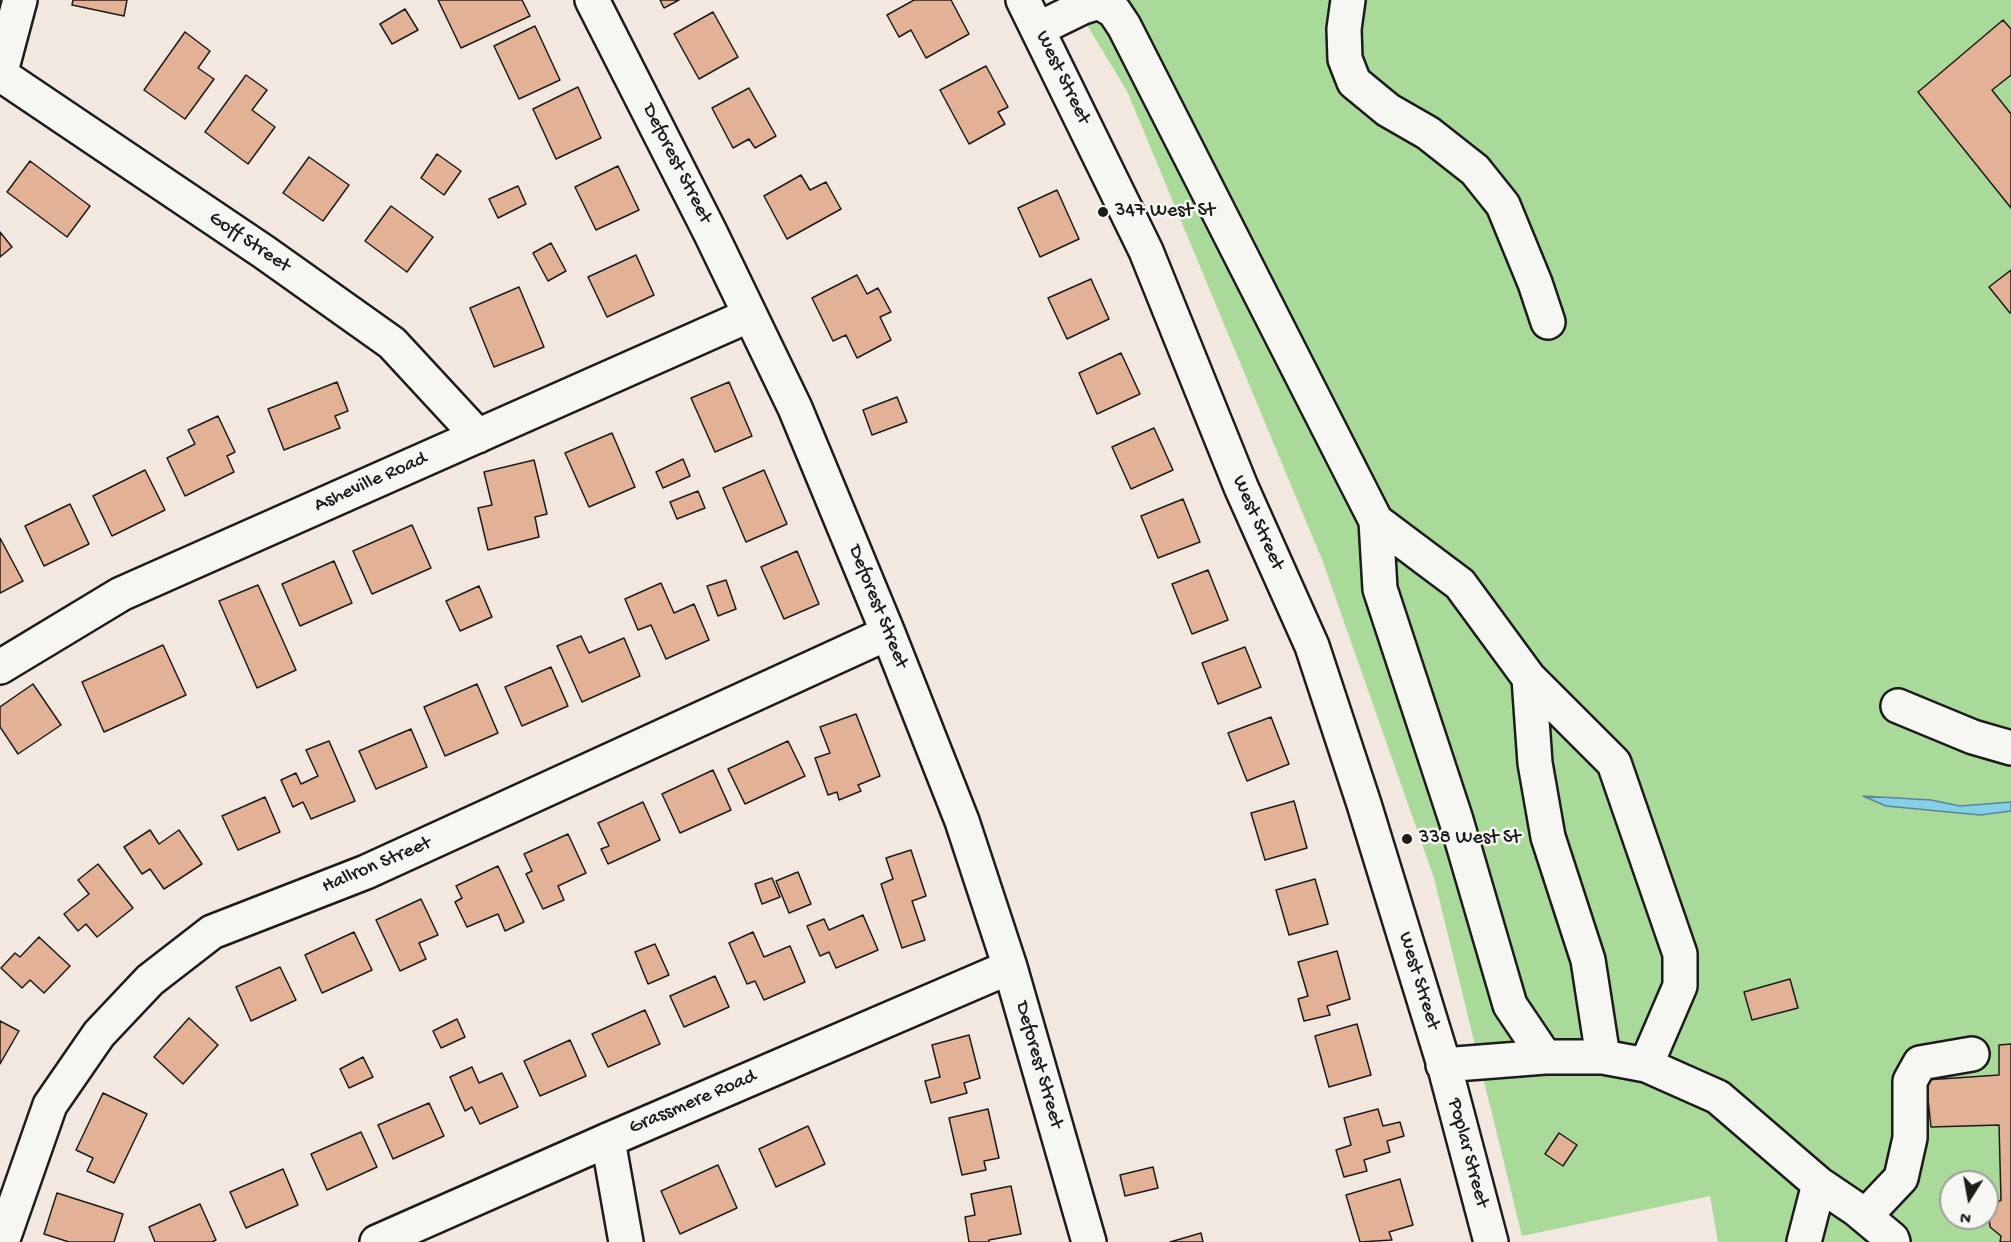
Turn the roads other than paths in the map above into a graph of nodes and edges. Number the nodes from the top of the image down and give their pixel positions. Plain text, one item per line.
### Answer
1 (20, 0) edge
2 (592, 0) edge
3 (1023, 0) edge
4 (1348, 0) edge
5 (1101, 1) edge
6 (1038, 29) junction
7 (0, 75) edge
8 (750, 315) junction
9 (1548, 322) dead end
10 (478, 436) junction
11 (1376, 521) junction
12 (888, 633) junction
13 (0, 667) edge
14 (1529, 678) junction
15 (1898, 706) dead end
16 (2011, 748) edge
17 (1010, 967) junction
18 (1972, 1054) dead end
19 (1545, 1057) junction
20 (1603, 1057) junction
21 (1443, 1065) junction
22 (1646, 1065) junction
23 (608, 1140) junction
24 (1820, 1184) junction
25 (1865, 1216) junction
26 (2, 1242) edge
27 (377, 1242) edge
28 (626, 1242) edge
29 (1089, 1242) edge
30 (1491, 1242) edge
31 (1804, 1242) edge
32 (1893, 1242) edge

1 - 7 street
2 - 8 street, Deforest Street
3 - 6 street, West Street
4 - 9 street
5 - 6 street
5 - 11 street
6 - 21 street, West Street
7 - 10 street, Goff Street
8 - 10 street, Asheville Road
8 - 12 street, Deforest Street
10 - 13 street, Asheville Road
11 - 14 street
11 - 19 street
12 - 17 street, Deforest Street
12 - 26 street, Hallron Street
14 - 20 street
14 - 22 street
15 - 16 street
17 - 23 street, Grassmere Road
17 - 29 street, Deforest Street
18 - 25 street
19 - 20 street
19 - 21 street
20 - 22 street
21 - 30 street, Poplar Street
22 - 24 street
23 - 27 street, Grassmere Road
23 - 28 street
24 - 25 street
24 - 31 street
25 - 32 street

